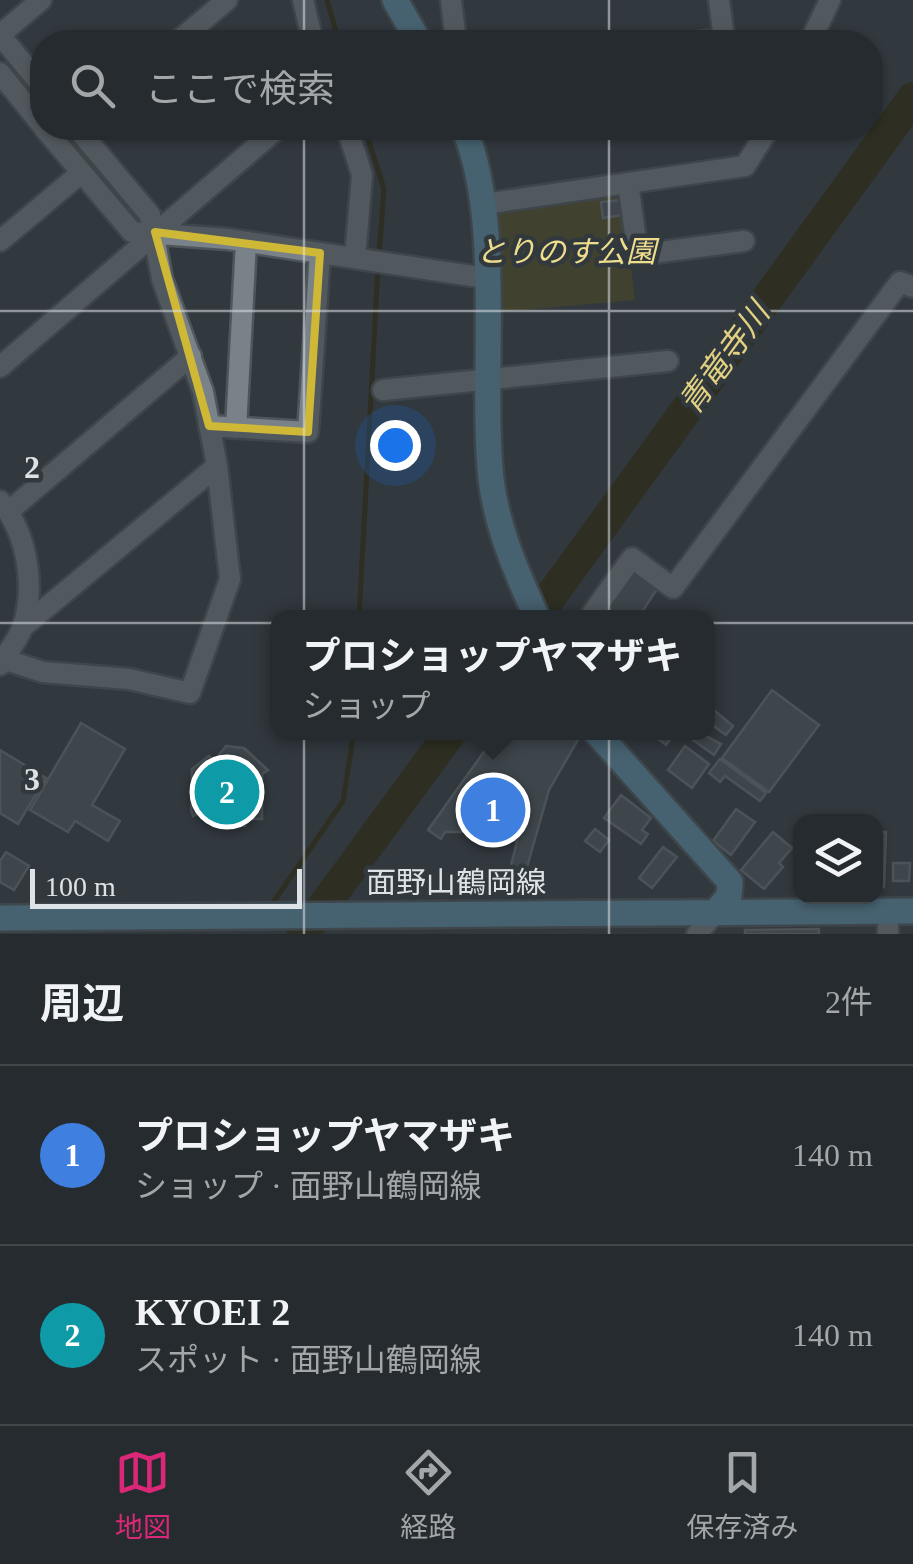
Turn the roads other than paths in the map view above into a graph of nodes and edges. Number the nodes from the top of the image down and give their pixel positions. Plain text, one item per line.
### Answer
1 (42, 0) edge
2 (227, 0) edge
3 (302, 0) edge
4 (395, 0) edge
5 (451, 0) edge
6 (719, 0) edge
7 (830, 0) edge
8 (191, 30) edge
9 (310, 30) edge
10 (412, 30) edge
11 (455, 30) edge
12 (723, 30) edge
13 (816, 30) edge
14 (30, 71) edge
15 (0, 73) edge
16 (17, 94) junction
17 (0, 108) edge
18 (30, 109) edge
19 (55, 140) edge
20 (88, 140) edge
21 (264, 140) edge
22 (351, 140) edge
23 (467, 140) edge
24 (761, 140) edge
25 (82, 173) junction
26 (628, 183) junction
27 (484, 204) junction
28 (154, 232) junction
29 (0, 241) edge
30 (744, 241) dead end
31 (246, 242) junction
32 (320, 253) junction
33 (355, 258) junction
34 (485, 278) junction
35 (913, 287) edge
36 (191, 356) junction
37 (668, 360) dead end
38 (0, 367) edge
39 (488, 381) junction
40 (383, 390) dead end
41 (209, 426) junction
42 (236, 428) junction
43 (217, 466) junction
44 (4, 506) edge
45 (533, 610) edge
46 (595, 610) edge
47 (24, 626) junction
48 (1, 659) edge
49 (603, 740) edge
50 (714, 914) junction
51 (0, 918) edge
52 (896, 919) edge
53 (697, 934) edge

1 - 14 street
2 - 8 street
3 - 9 street
4 - 10 main road
5 - 11 street
6 - 12 street
7 - 13 street
15 - 16 street
16 - 17 street
16 - 18 street
19 - 25 street
20 - 28 street
21 - 28 street
22 - 33 street
23 - 27 main road
24 - 26 street
25 - 28 street
25 - 29 street
26 - 27 street
26 - 30 street
27 - 34 main road
28 - 31 street
28 - 36 street
28 - 38 street
31 - 32 street
31 - 42 street
32 - 33 street
32 - 42 street
33 - 34 street
34 - 39 main road
35 - 46 street
36 - 41 street
36 - 44 street
37 - 39 street
39 - 40 street
39 - 45 main road
41 - 42 street
41 - 43 street
43 - 47 street
43 - 48 street
44 - 47 street
47 - 48 street
49 - 50 main road
50 - 51 main road, 面野山鶴岡線
50 - 52 main road, 面野山鶴岡線
50 - 53 street

